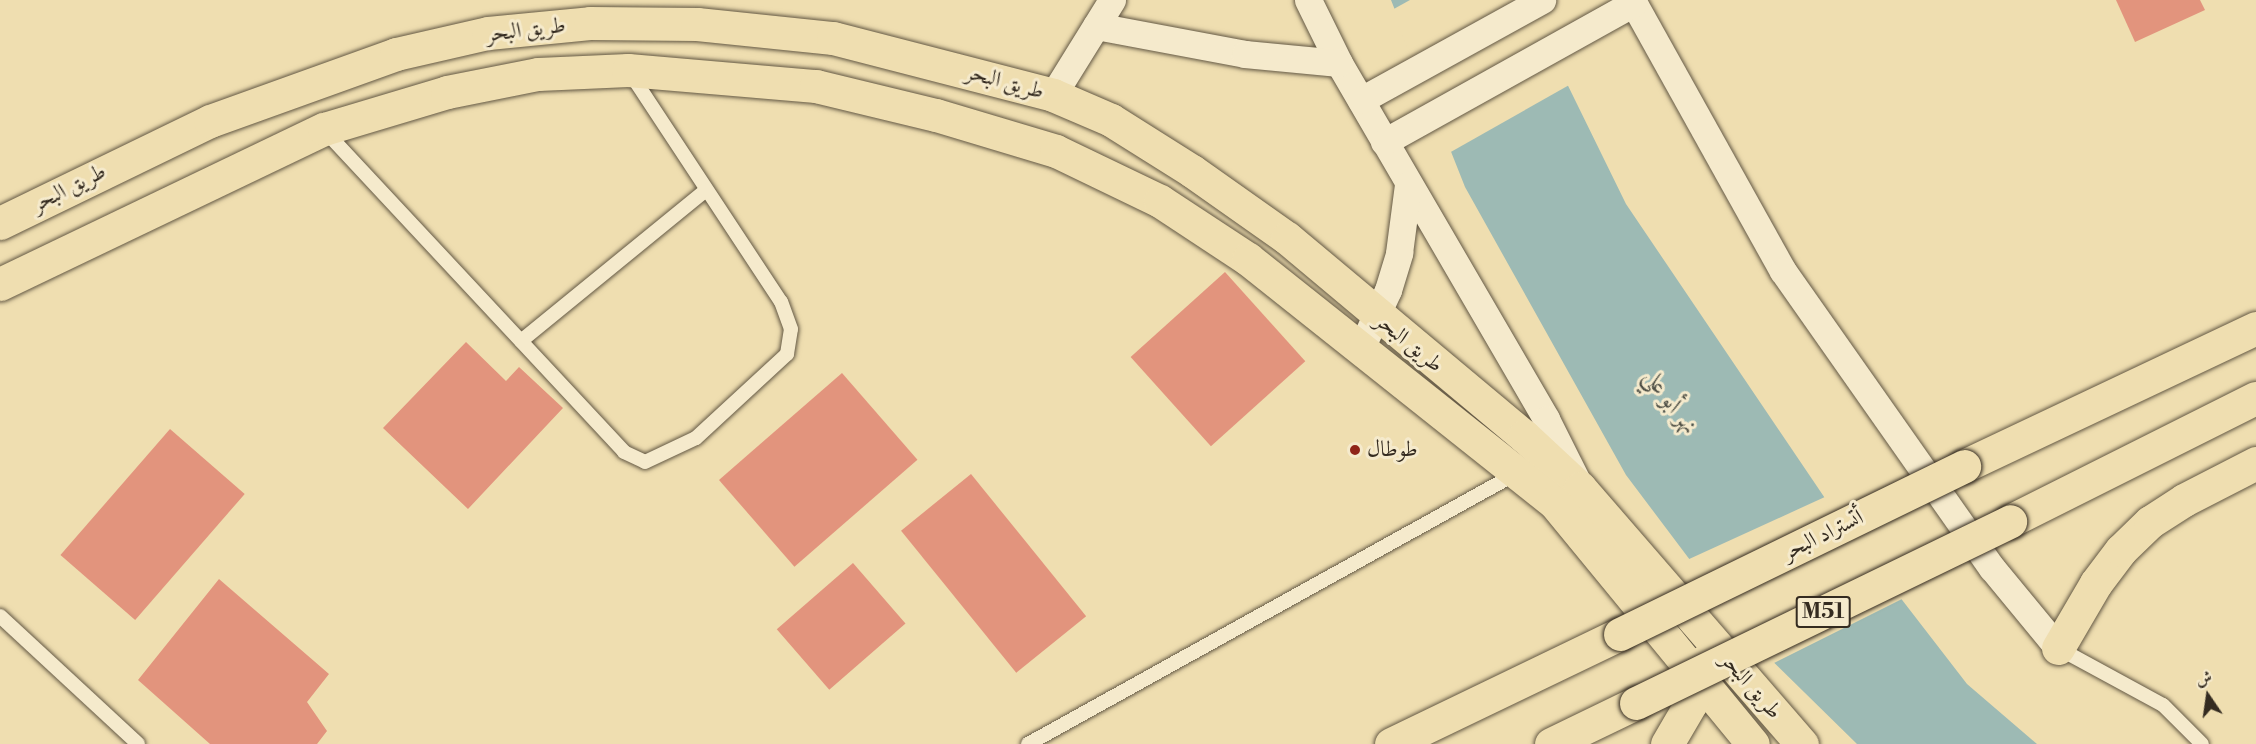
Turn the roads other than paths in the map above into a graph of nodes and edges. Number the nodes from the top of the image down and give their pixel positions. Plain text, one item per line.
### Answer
1 (1112, 0) edge
2 (1308, 0) edge
3 (1542, 0) edge
4 (1633, 2) edge
5 (634, 23) junction
6 (1096, 26) junction
7 (1339, 63) junction
8 (628, 70) junction
9 (1053, 95) junction
10 (1361, 100) junction
11 (324, 129) junction
12 (1384, 142) junction
13 (1408, 185) junction
14 (706, 190) junction
15 (0, 223) edge
16 (0, 284) edge
17 (1376, 316) junction
18 (2256, 328) edge
19 (520, 341) junction
20 (1360, 348) junction
21 (2256, 398) edge
22 (2256, 463) edge
23 (1517, 473) junction
24 (1580, 488) junction
25 (1582, 533) junction
26 (0, 616) edge
27 (1705, 633) junction
28 (2058, 648) junction
29 (1699, 678) junction
30 (138, 744) edge
31 (1028, 744) edge
32 (1391, 744) edge
33 (1551, 744) edge
34 (1667, 744) edge
35 (1753, 744) edge
36 (1802, 744) edge
37 (2202, 744) edge

1 - 6 street
2 - 7 street
3 - 10 street
4 - 12 street
4 - 28 street
5 - 8 highway
5 - 9 highway, طريق البحر
5 - 15 highway, طريق البحر
6 - 7 street
6 - 9 street
7 - 10 street
8 - 11 highway, طريق البحر
8 - 14 lane
8 - 20 highway, طريق البحر
9 - 17 highway, طريق البحر
10 - 12 street
11 - 16 highway, طريق البحر
11 - 19 lane
12 - 13 street
13 - 17 street
13 - 24 street
14 - 19 lane
14 - 19 lane
17 - 20 street
17 - 24 highway, طريق البحر
18 - 32 highway, أتستراد البحر, bridge
20 - 23 highway, طريق البحر
21 - 33 highway, M51, bridge
22 - 28 highway
23 - 25 highway, طريق البحر
23 - 31 lane
24 - 25 street
24 - 27 highway, طريق البحر
25 - 29 highway, طريق البحر
26 - 30 lane
27 - 29 highway
27 - 36 highway, طريق البحر
28 - 37 lane
29 - 34 highway
29 - 35 highway, طريق البحر

